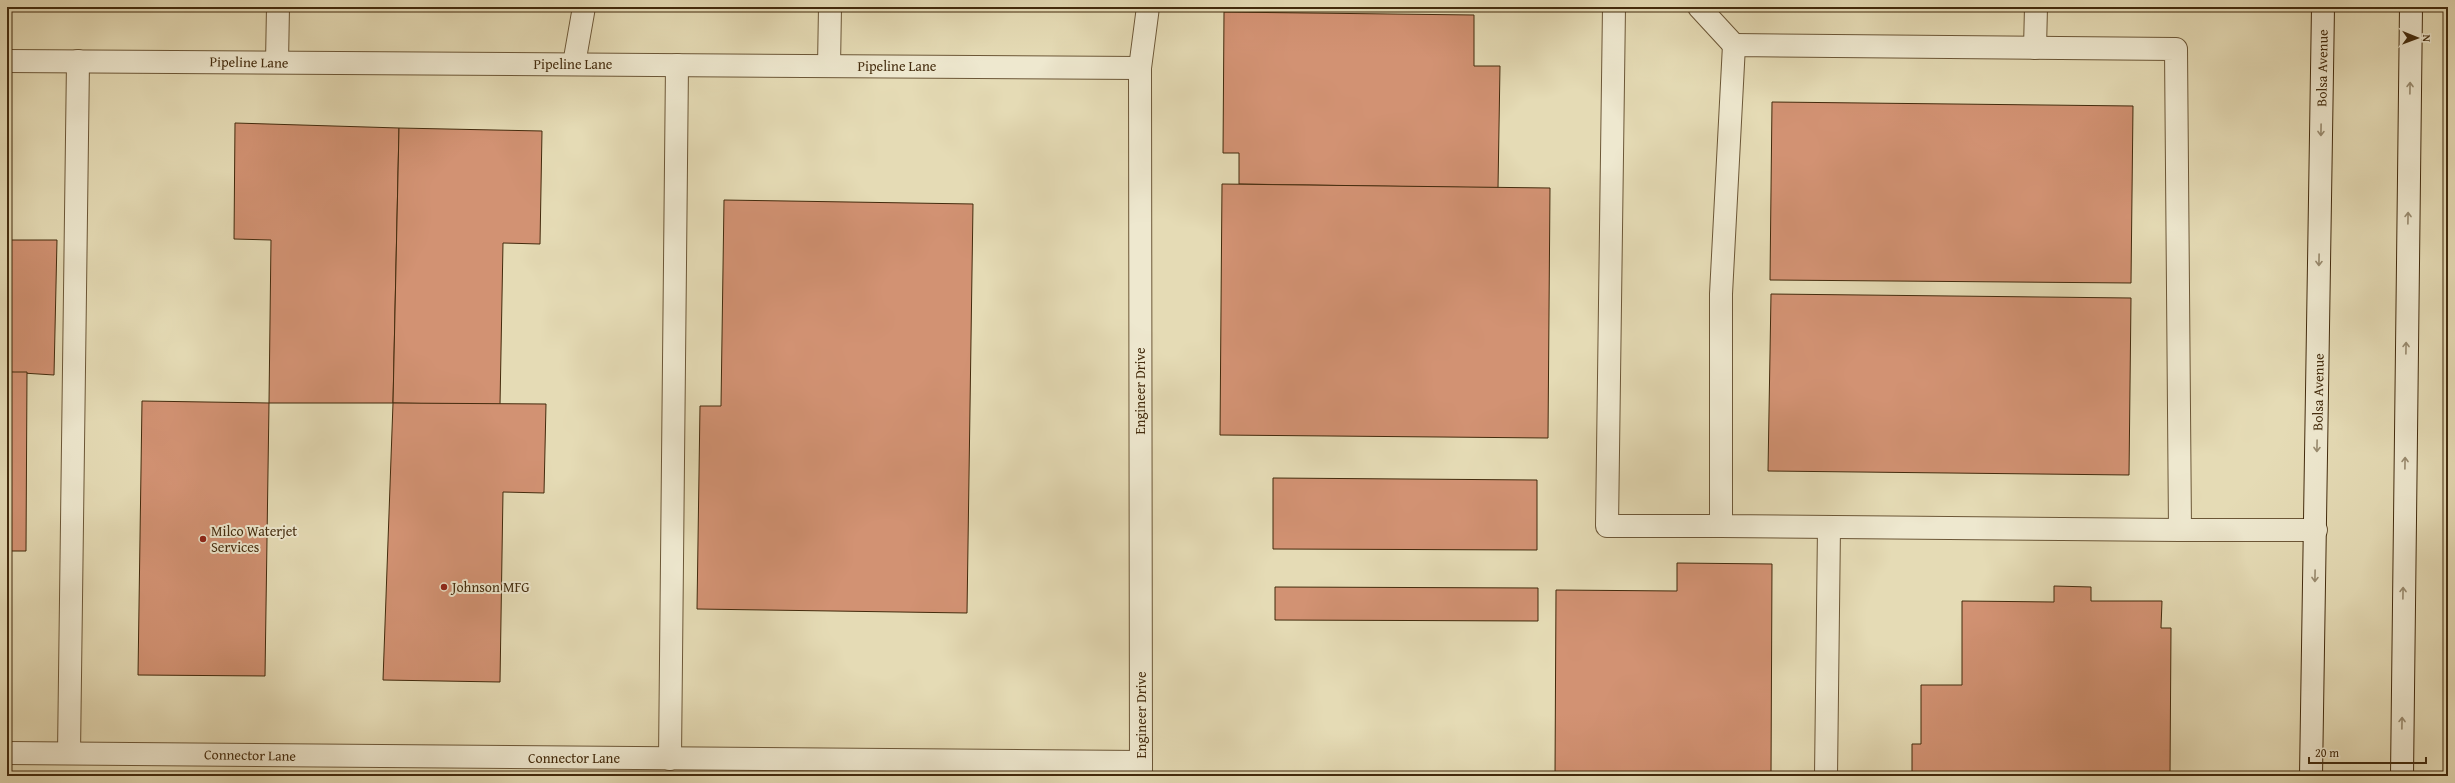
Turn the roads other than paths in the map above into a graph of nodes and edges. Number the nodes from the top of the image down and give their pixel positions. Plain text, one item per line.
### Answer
1 (278, 7) edge
2 (584, 7) edge
3 (830, 7) edge
4 (1148, 7) edge
5 (1614, 7) edge
6 (1699, 7) edge
7 (2036, 7) edge
8 (2323, 7) edge
9 (2411, 7) edge
10 (1734, 45) junction
11 (2035, 48) junction
12 (7, 61) edge
13 (78, 61) junction
14 (277, 62) junction
15 (574, 64) junction
16 (677, 65) junction
17 (829, 66) junction
18 (1140, 68) junction
19 (1721, 526) junction
20 (1829, 527) junction
21 (2180, 530) junction
22 (2316, 530) junction
23 (7, 753) edge
24 (69, 754) junction
25 (670, 759) junction
26 (1025, 769) edge
27 (1141, 769) edge
28 (1826, 776) edge
29 (2311, 776) edge
30 (2402, 776) edge

1 - 14 street
2 - 15 street
3 - 17 street
4 - 18 street, Engineer Drive
5 - 19 street
6 - 10 street
7 - 11 street
8 -> 22 street, Bolsa Avenue
30 -> 9 street
10 - 11 street
10 - 19 street
11 - 21 street
12 - 13 street, Pipeline Lane
13 - 14 street, Pipeline Lane
13 - 24 street
14 - 15 street, Pipeline Lane
15 - 16 street, Pipeline Lane
16 - 17 street, Pipeline Lane
16 - 25 street
17 - 18 street, Pipeline Lane
18 - 27 street, Engineer Drive
19 - 20 street
20 - 21 street
20 - 28 street
21 - 22 street
22 -> 29 street, Bolsa Avenue
23 - 24 street, Connector Lane
24 - 25 street, Connector Lane
25 - 26 street, Connector Lane
26 - 27 street, Connector Lane

